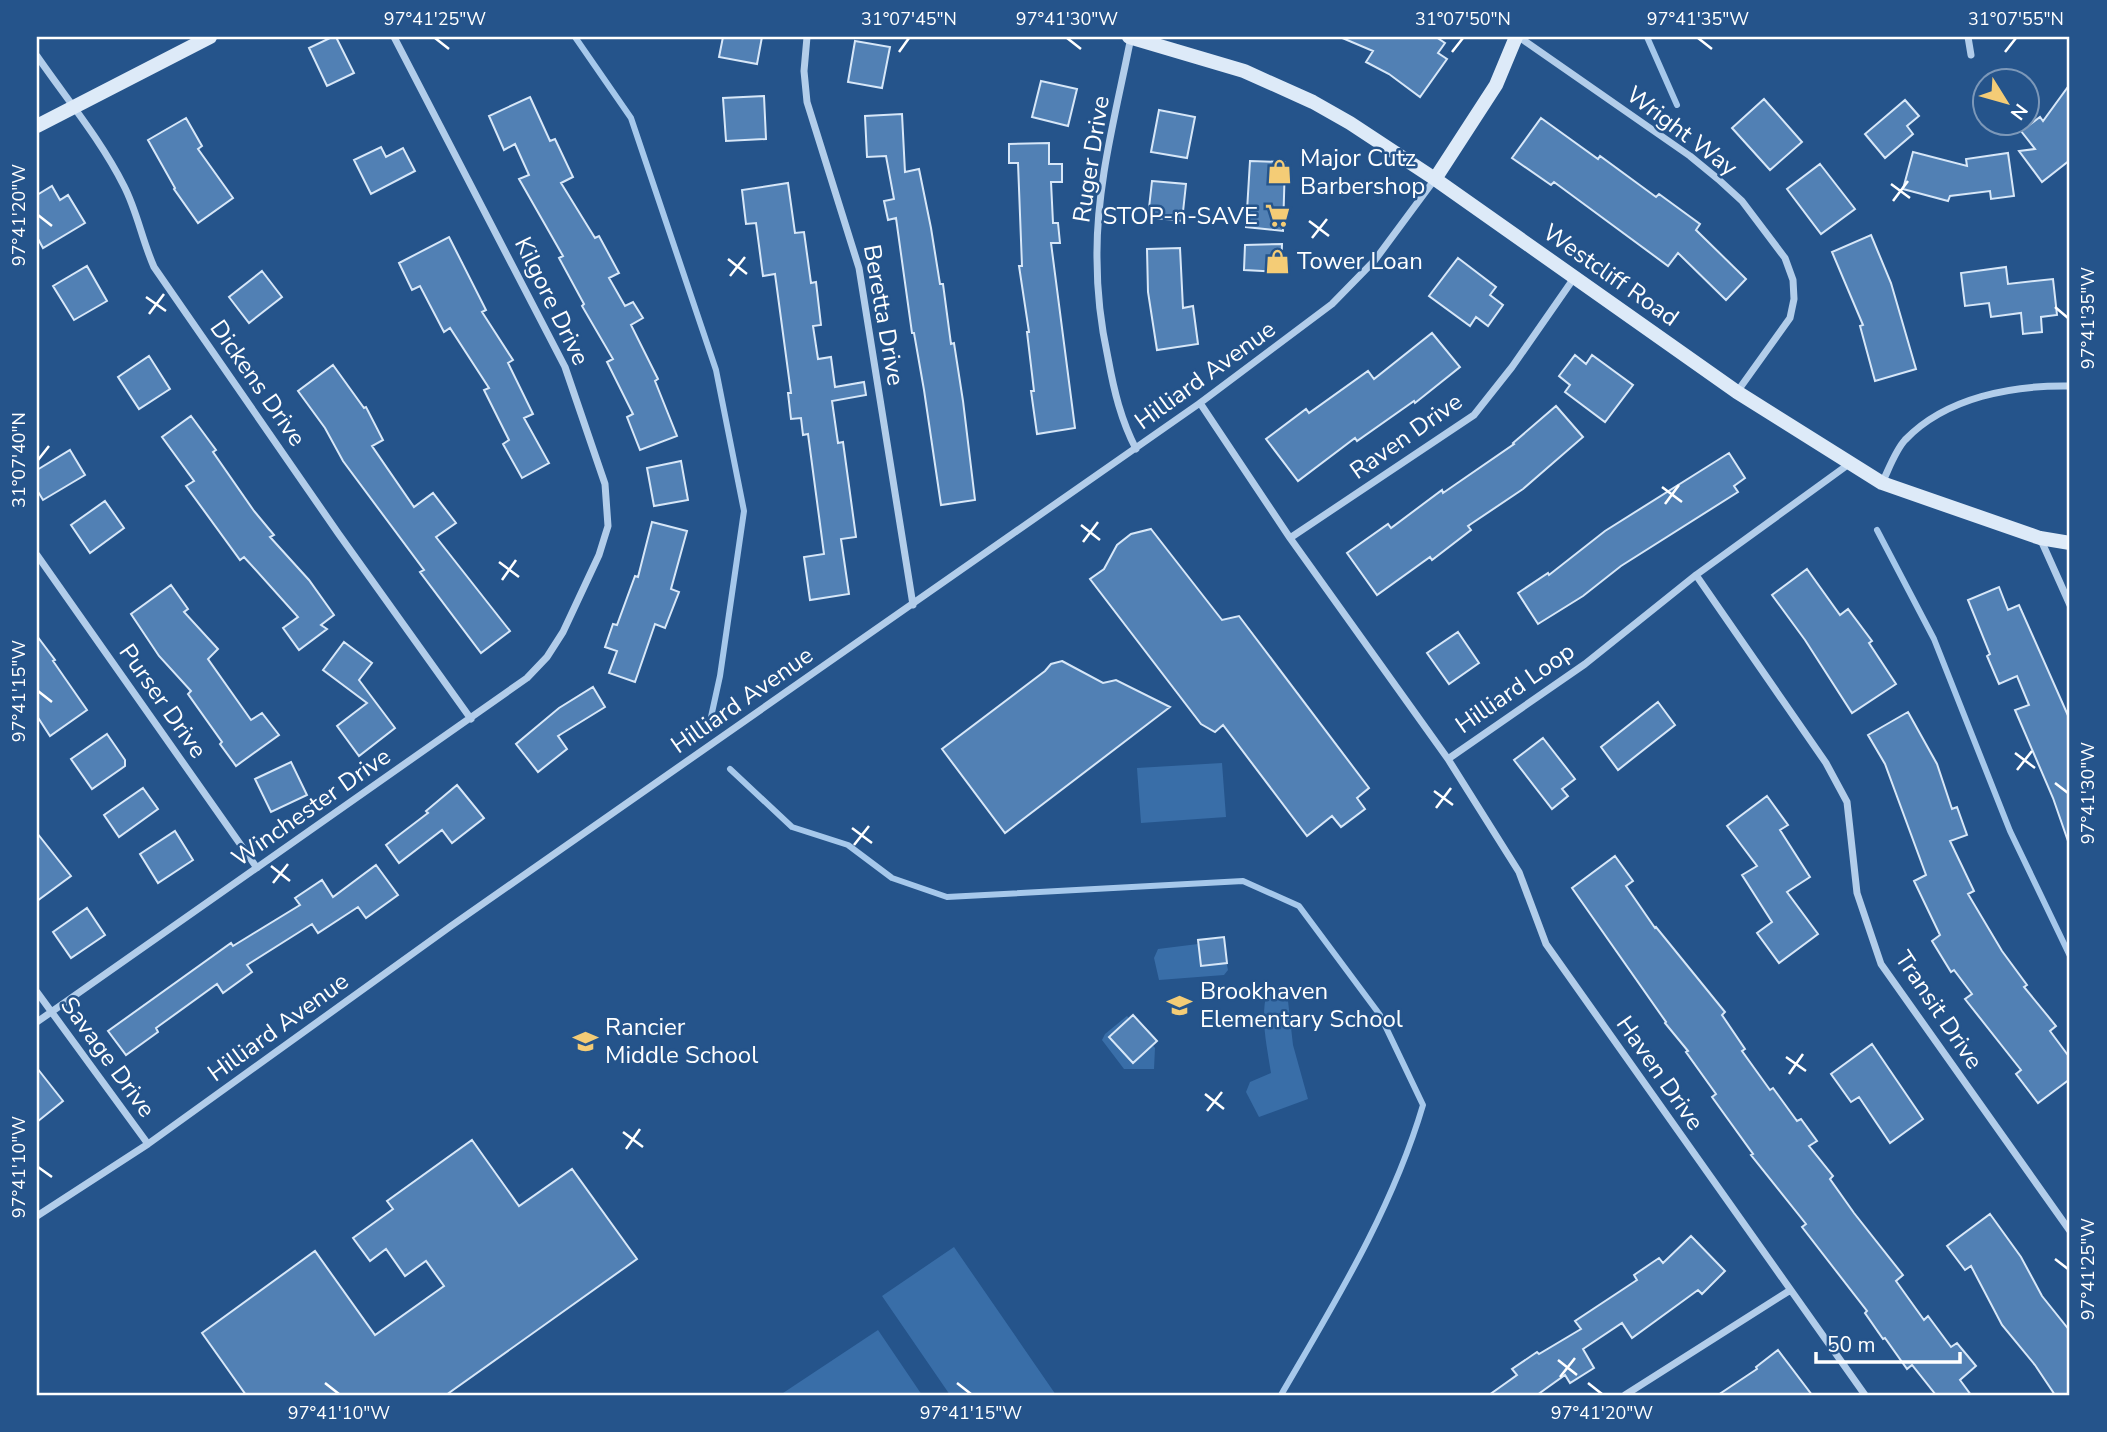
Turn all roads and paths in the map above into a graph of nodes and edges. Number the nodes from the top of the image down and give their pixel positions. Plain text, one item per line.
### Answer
1 (210, 37) edge
2 (394, 37) edge
3 (807, 37) edge
4 (1130, 37) edge
5 (1517, 37) edge
6 (1968, 37) edge
7 (1971, 55) dead end
8 (37, 57) edge
9 (73, 108) junction
10 (37, 126) edge
11 (1435, 179) junction
12 (1574, 277) junction
13 (2070, 386) edge
14 (1737, 392) junction
15 (1200, 403) junction
16 (1136, 449) junction
17 (1849, 464) junction
18 (1882, 483) junction
19 (1290, 538) junction
20 (2040, 538) junction
21 (2070, 543) edge
22 (37, 555) edge
23 (1696, 575) junction
24 (580, 597) joint
25 (913, 605) junction
26 (2070, 605) edge
27 (471, 719) junction
28 (1448, 759) junction
29 (257, 869) junction
30 (37, 992) edge
31 (51, 1012) junction
32 (37, 1022) edge
33 (148, 1144) junction
34 (37, 1216) edge
35 (2070, 1231) edge
36 (1789, 1291) junction
37 (1625, 1395) edge
38 (1865, 1395) edge

1 - 9 street
2 - 24 street, Kilgore Drive
3 - 25 street, Beretta Drive
4 - 11 street, Westcliff Road
4 - 16 street, Ruger Drive
5 - 11 street
5 - 14 street, Wright Way
6 - 7 street
8 - 9 street, Dickens Drive
9 - 10 street
9 - 27 street, Dickens Drive
11 - 12 street, Westcliff Road
11 - 15 street, Hilliard Avenue
12 - 14 street, Westcliff Road
12 - 19 street, Raven Drive
13 - 18 street
14 - 17 street, Westcliff Road
15 - 16 street, Hilliard Avenue
15 - 19 street, Hilliard Loop
16 - 25 street, Hilliard Avenue
17 - 18 street, Westcliff Road
17 - 23 street, Hilliard Loop
18 - 20 street, Westcliff Road
19 - 28 street, Hilliard Loop
20 - 21 street, Westcliff Road
20 - 26 street
22 - 29 street, Purser Drive
23 - 28 street, Hilliard Loop
23 - 35 street, Transit Drive
24 - 27 street, Winchester Drive
25 - 33 street, Hilliard Avenue
27 - 29 street, Winchester Drive
28 - 36 street, Haven Drive
29 - 31 street, Winchester Drive
30 - 31 street, Savage Drive
31 - 32 street, Winchester Drive
31 - 33 street, Savage Drive
33 - 34 street, Hilliard Avenue
36 - 37 street
36 - 38 street, Haven Drive

